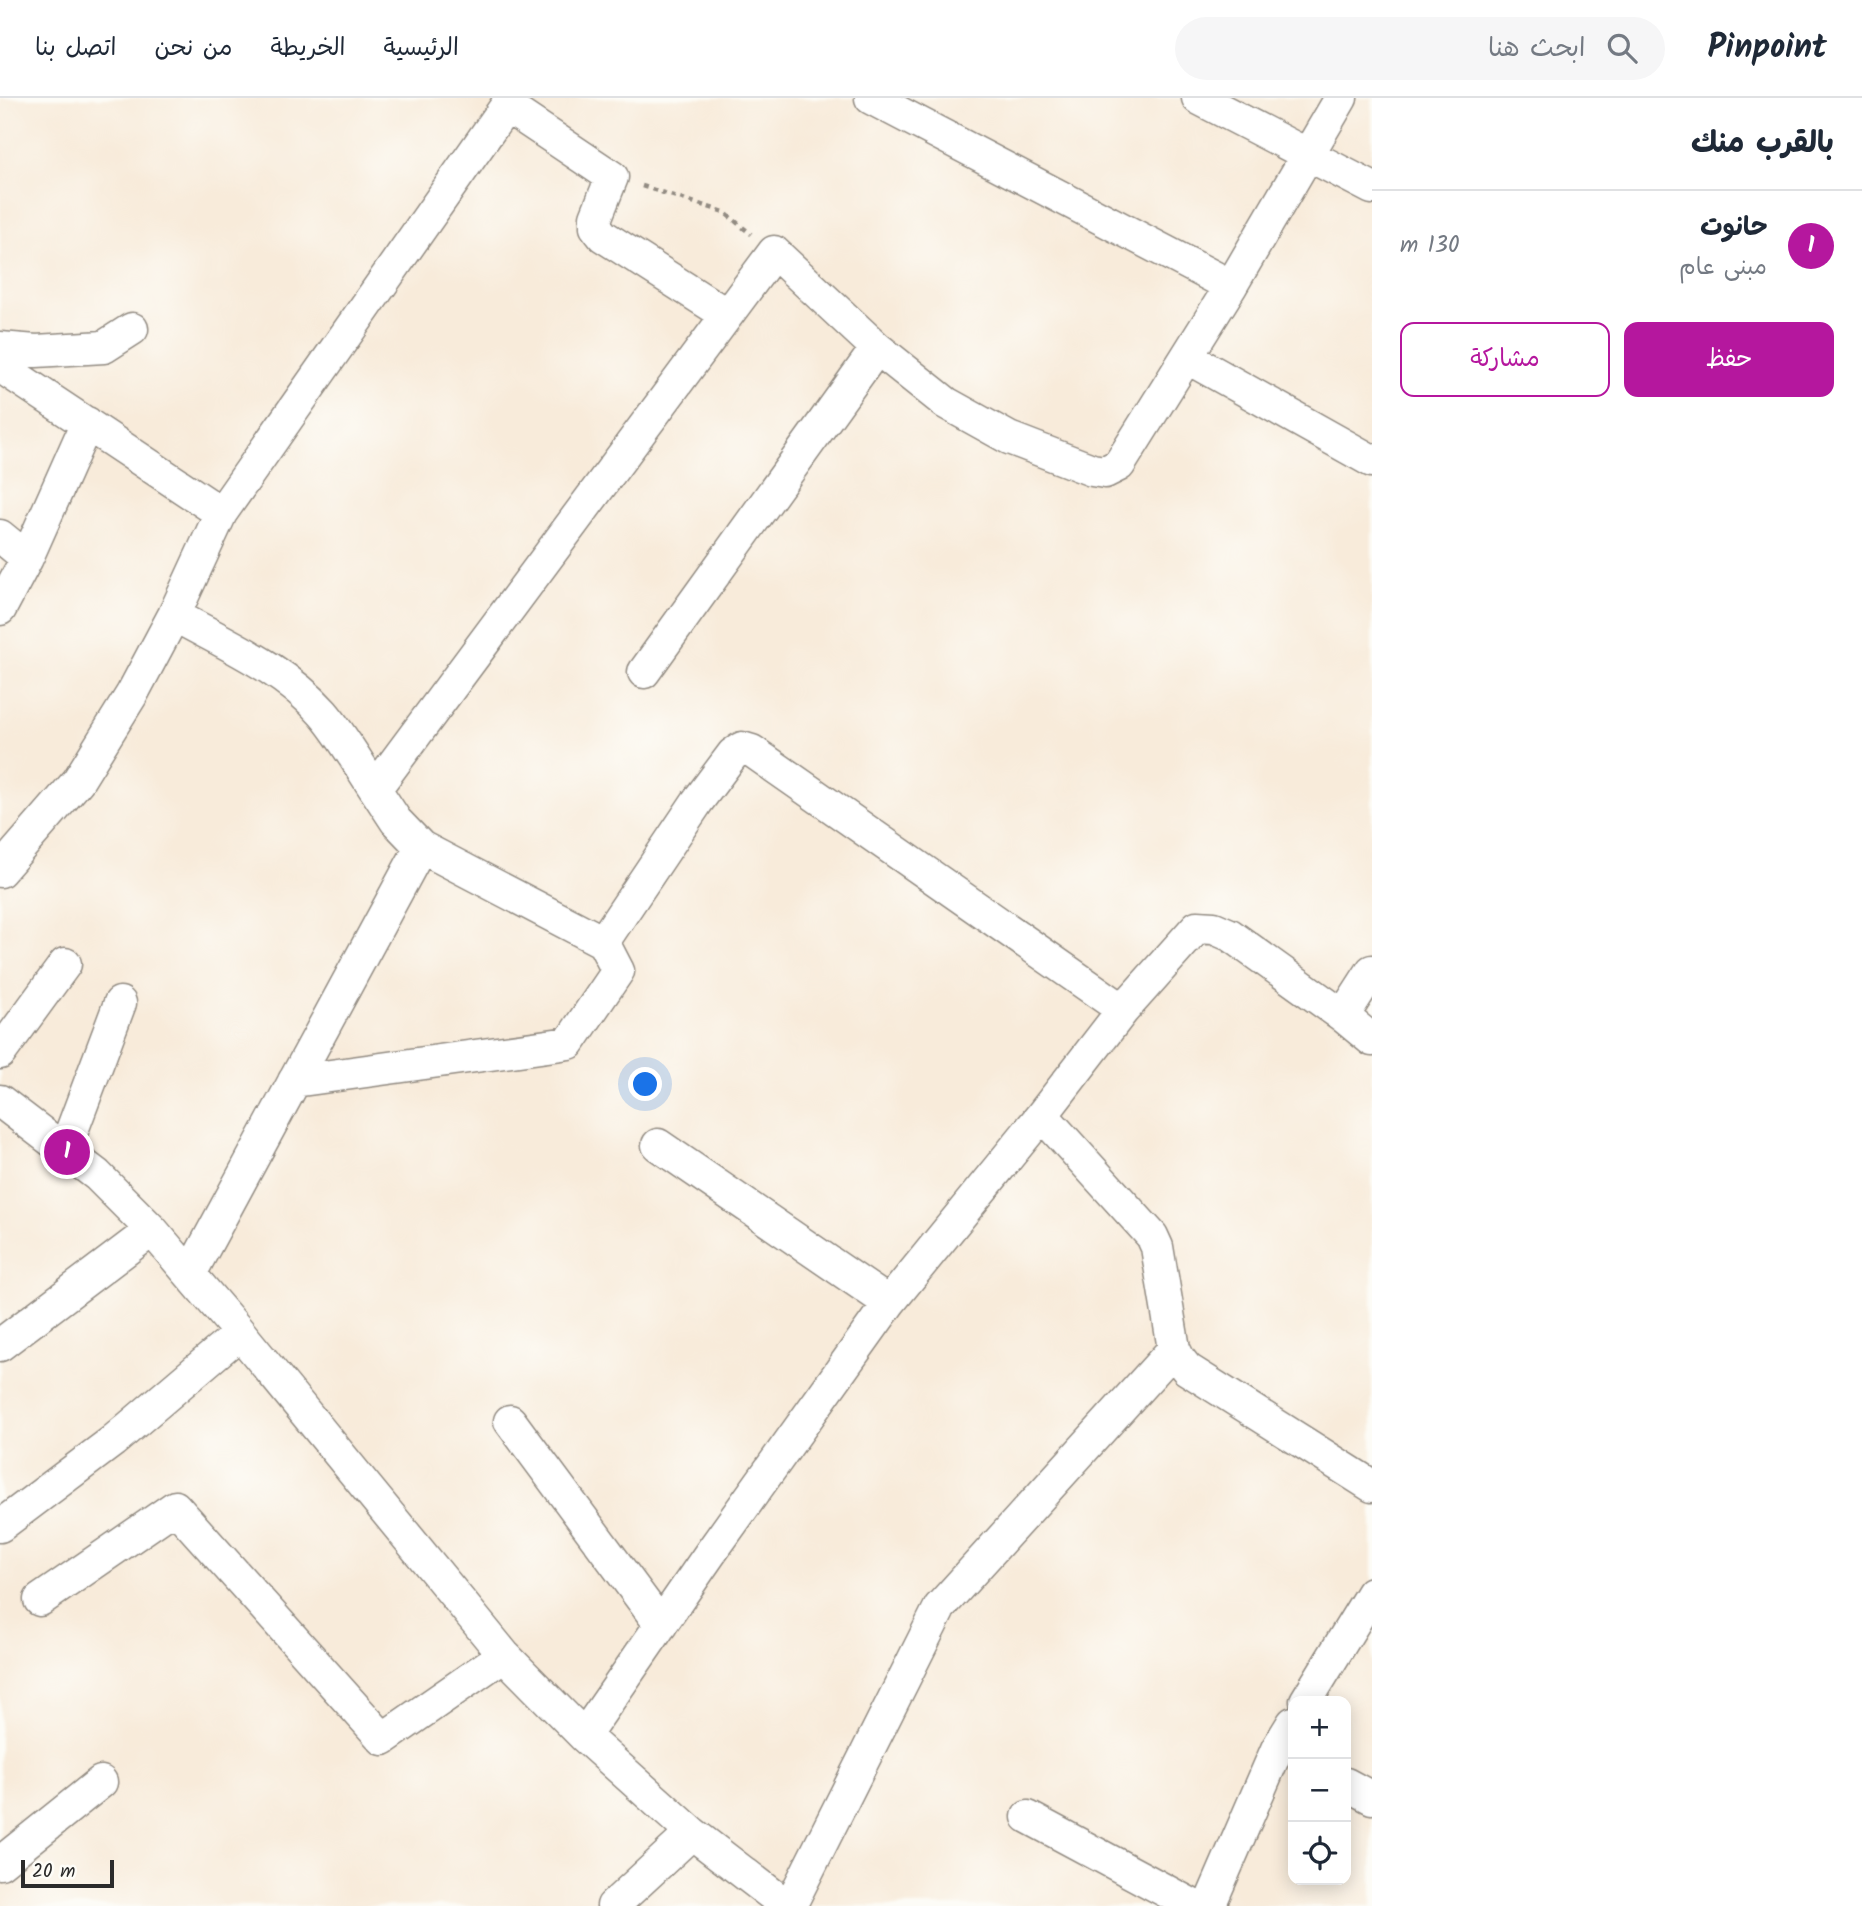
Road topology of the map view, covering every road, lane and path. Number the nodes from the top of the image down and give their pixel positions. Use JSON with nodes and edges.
{"nodes":[{"id":1,"x":871,"y":98,"type":"edge"},
{"id":2,"x":1198,"y":98,"type":"edge"},
{"id":3,"x":1340,"y":98,"type":"edge"},
{"id":4,"x":509,"y":102,"type":"edge"},
{"id":5,"x":1308,"y":156,"type":"junction"},
{"id":6,"x":612,"y":177,"type":"junction"},
{"id":7,"x":1372,"y":188,"type":"edge"},
{"id":8,"x":774,"y":252,"type":"junction"},
{"id":9,"x":1231,"y":286,"type":"junction"},
{"id":10,"x":726,"y":314,"type":"junction"},
{"id":11,"x":132,"y":329,"type":"dead end"},
{"id":12,"x":0,"y":348,"type":"edge"},
{"id":13,"x":877,"y":348,"type":"junction"},
{"id":14,"x":1188,"y":358,"type":"junction"},
{"id":15,"x":0,"y":366,"type":"edge"},
{"id":16,"x":87,"y":423,"type":"junction"},
{"id":17,"x":1372,"y":461,"type":"edge"},
{"id":18,"x":221,"y":513,"type":"junction"},
{"id":19,"x":0,"y":536,"type":"edge"},
{"id":20,"x":27,"y":558,"type":"junction"},
{"id":21,"x":0,"y":609,"type":"edge"},
{"id":22,"x":174,"y":615,"type":"junction"},
{"id":23,"x":644,"y":672,"type":"dead end"},
{"id":24,"x":376,"y":789,"type":"junction"},
{"id":25,"x":421,"y":847,"type":"junction"},
{"id":26,"x":0,"y":871,"type":"edge"},
{"id":27,"x":603,"y":942,"type":"junction"},
{"id":28,"x":65,"y":964,"type":"dead end"},
{"id":29,"x":1372,"y":971,"type":"edge"},
{"id":30,"x":120,"y":1003,"type":"dead end"},
{"id":31,"x":1123,"y":1010,"type":"junction"},
{"id":32,"x":1343,"y":1016,"type":"junction"},
{"id":33,"x":1372,"y":1040,"type":"edge"},
{"id":34,"x":0,"y":1053,"type":"edge"},
{"id":35,"x":294,"y":1081,"type":"junction"},
{"id":36,"x":0,"y":1101,"type":"edge"},
{"id":37,"x":1042,"y":1115,"type":"junction"},
{"id":38,"x":658,"y":1145,"type":"dead end"},
{"id":39,"x":65,"y":1149,"type":"junction"},
{"id":40,"x":152,"y":1230,"type":"junction"},
{"id":41,"x":190,"y":1274,"type":"junction"},
{"id":42,"x":889,"y":1303,"type":"junction"},
{"id":43,"x":240,"y":1333,"type":"junction"},
{"id":44,"x":0,"y":1345,"type":"edge"},
{"id":45,"x":1174,"y":1349,"type":"junction"},
{"id":46,"x":510,"y":1421,"type":"dead end"},
{"id":47,"x":1372,"y":1486,"type":"edge"},
{"id":48,"x":0,"y":1526,"type":"edge"},
{"id":49,"x":1372,"y":1592,"type":"edge"},
{"id":50,"x":40,"y":1600,"type":"dead end"},
{"id":51,"x":661,"y":1625,"type":"junction"},
{"id":52,"x":504,"y":1655,"type":"junction"},
{"id":53,"x":1309,"y":1696,"type":"edge"},
{"id":54,"x":584,"y":1736,"type":"junction"},
{"id":55,"x":1288,"y":1743,"type":"edge"},
{"id":56,"x":101,"y":1782,"type":"dead end"},
{"id":57,"x":1351,"y":1787,"type":"edge"},
{"id":58,"x":1372,"y":1798,"type":"edge"},
{"id":59,"x":1028,"y":1817,"type":"dead end"},
{"id":60,"x":692,"y":1833,"type":"junction"},
{"id":61,"x":0,"y":1863,"type":"edge"},
{"id":62,"x":613,"y":1906,"type":"edge"},
{"id":63,"x":788,"y":1906,"type":"edge"},
{"id":64,"x":1194,"y":1906,"type":"edge"},
{"id":65,"x":1209,"y":1906,"type":"edge"}],
"edges":[{"from":1,"to":9,"type":"street"},
{"from":2,"to":5,"type":"street"},
{"from":3,"to":5,"type":"street"},
{"from":4,"to":6,"type":"street"},
{"from":4,"to":18,"type":"street"},
{"from":5,"to":7,"type":"street"},
{"from":5,"to":9,"type":"street"},
{"from":6,"to":8,"type":"path"},
{"from":6,"to":10,"type":"street"},
{"from":8,"to":10,"type":"street"},
{"from":8,"to":13,"type":"street"},
{"from":9,"to":14,"type":"street"},
{"from":10,"to":24,"type":"street"},
{"from":11,"to":12,"type":"street"},
{"from":13,"to":14,"type":"street"},
{"from":13,"to":23,"type":"street"},
{"from":14,"to":17,"type":"street"},
{"from":15,"to":16,"type":"street"},
{"from":16,"to":18,"type":"street"},
{"from":16,"to":20,"type":"street"},
{"from":18,"to":22,"type":"street"},
{"from":19,"to":20,"type":"street"},
{"from":20,"to":21,"type":"street"},
{"from":22,"to":24,"type":"street"},
{"from":22,"to":26,"type":"street"},
{"from":24,"to":25,"type":"street"},
{"from":25,"to":27,"type":"street"},
{"from":25,"to":35,"type":"street"},
{"from":27,"to":31,"type":"street"},
{"from":27,"to":35,"type":"street"},
{"from":28,"to":34,"type":"street"},
{"from":29,"to":32,"type":"street"},
{"from":30,"to":39,"type":"street"},
{"from":31,"to":32,"type":"street"},
{"from":31,"to":37,"type":"street"},
{"from":32,"to":33,"type":"street"},
{"from":35,"to":41,"type":"street"},
{"from":36,"to":39,"type":"street"},
{"from":37,"to":42,"type":"street"},
{"from":37,"to":45,"type":"street"},
{"from":38,"to":42,"type":"street"},
{"from":39,"to":40,"type":"street"},
{"from":40,"to":41,"type":"street"},
{"from":40,"to":44,"type":"street"},
{"from":41,"to":43,"type":"street"},
{"from":42,"to":51,"type":"street"},
{"from":43,"to":48,"type":"street"},
{"from":43,"to":52,"type":"street"},
{"from":45,"to":47,"type":"street"},
{"from":45,"to":63,"type":"street"},
{"from":46,"to":51,"type":"street"},
{"from":49,"to":53,"type":"street"},
{"from":50,"to":52,"type":"street"},
{"from":51,"to":54,"type":"street"},
{"from":52,"to":54,"type":"street"},
{"from":54,"to":60,"type":"street"},
{"from":55,"to":65,"type":"street"},
{"from":56,"to":61,"type":"street"},
{"from":57,"to":58,"type":"street"},
{"from":59,"to":64,"type":"street"},
{"from":60,"to":62,"type":"street"},
{"from":60,"to":63,"type":"street"}]}
